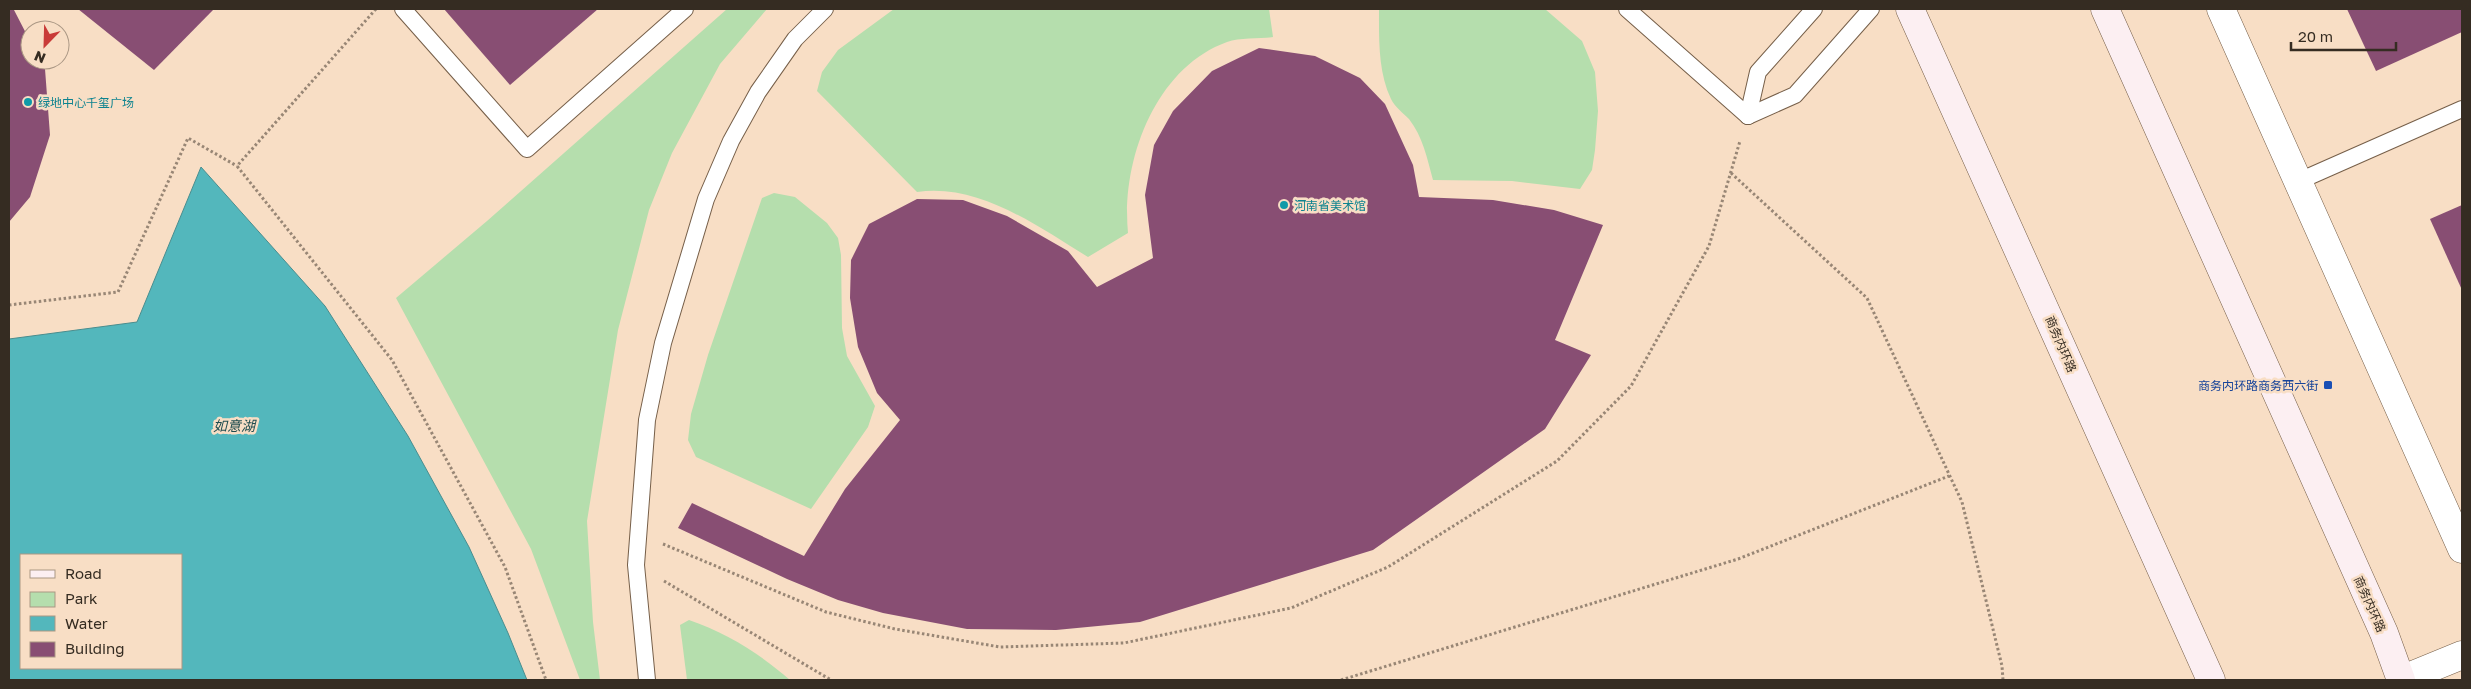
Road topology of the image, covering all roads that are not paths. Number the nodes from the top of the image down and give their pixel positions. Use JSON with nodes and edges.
{"nodes":[{"id":1,"x":404,"y":9,"type":"edge"},
{"id":2,"x":685,"y":9,"type":"edge"},
{"id":3,"x":825,"y":9,"type":"edge"},
{"id":4,"x":1627,"y":9,"type":"edge"},
{"id":5,"x":1814,"y":9,"type":"edge"},
{"id":6,"x":1871,"y":9,"type":"edge"},
{"id":7,"x":1910,"y":9,"type":"edge"},
{"id":8,"x":2105,"y":9,"type":"edge"},
{"id":9,"x":2221,"y":9,"type":"edge"},
{"id":10,"x":2462,"y":109,"type":"edge"},
{"id":11,"x":1748,"y":116,"type":"junction"},
{"id":12,"x":2299,"y":181,"type":"junction"},
{"id":13,"x":2462,"y":549,"type":"edge"},
{"id":14,"x":2462,"y":655,"type":"edge"},
{"id":15,"x":647,"y":680,"type":"edge"},
{"id":16,"x":2211,"y":680,"type":"edge"},
{"id":17,"x":2401,"y":680,"type":"edge"}],
"edges":[{"from":1,"to":2,"type":"lane"},
{"from":3,"to":15,"type":"lane"},
{"from":4,"to":11,"type":"lane"},
{"from":5,"to":11,"type":"lane"},
{"from":6,"to":11,"type":"lane"},
{"from":7,"to":16,"type":"street","name":"商务内环路"},
{"from":8,"to":17,"type":"street","name":"商务内环路"},
{"from":9,"to":12,"type":"street"},
{"from":10,"to":12,"type":"lane"},
{"from":12,"to":13,"type":"street"},
{"from":14,"to":17,"type":"street"}]}
